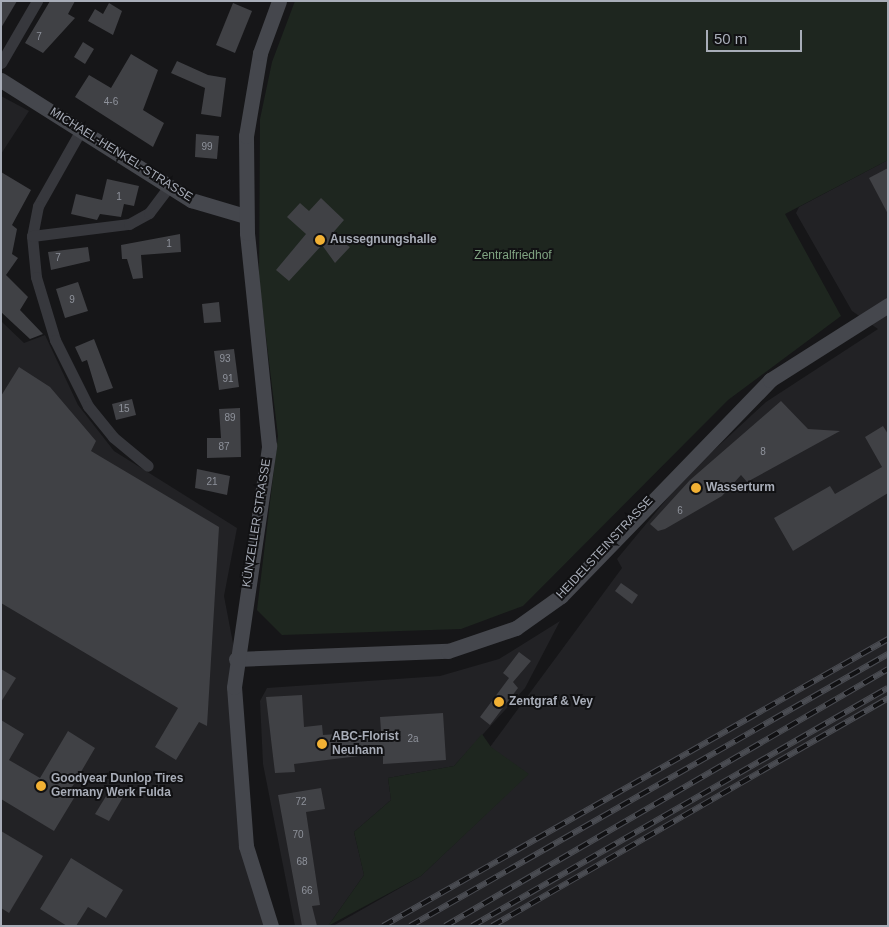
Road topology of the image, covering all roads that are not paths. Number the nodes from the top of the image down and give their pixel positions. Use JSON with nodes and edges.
{"nodes":[{"id":1,"x":37,"y":1,"type":"edge"},
{"id":2,"x":279,"y":1,"type":"edge"},
{"id":3,"x":1,"y":63,"type":"edge"},
{"id":4,"x":1,"y":80,"type":"edge"},
{"id":5,"x":81,"y":130,"type":"junction"},
{"id":6,"x":169,"y":186,"type":"junction"},
{"id":7,"x":246,"y":216,"type":"junction"},
{"id":8,"x":32,"y":236,"type":"junction"},
{"id":9,"x":888,"y":305,"type":"edge"},
{"id":10,"x":148,"y":466,"type":"dead end"},
{"id":11,"x":236,"y":659,"type":"junction"},
{"id":12,"x":272,"y":926,"type":"edge"}],
"edges":[{"from":1,"to":3,"type":"street"},
{"from":2,"to":7,"type":"main road","name":"KÜNZELLER STRASSE"},
{"from":4,"to":5,"type":"main road","name":"MICHAEL-HENKEL-STRASSE"},
{"from":5,"to":6,"type":"main road","name":"MICHAEL-HENKEL-STRASSE"},
{"from":5,"to":8,"type":"street"},
{"from":6,"to":7,"type":"main road","name":"MICHAEL-HENKEL-STRASSE"},
{"from":6,"to":8,"type":"street"},
{"from":7,"to":11,"type":"main road","name":"KÜNZELLER STRASSE"},
{"from":8,"to":10,"type":"street"},
{"from":9,"to":11,"type":"main road","name":"HEIDELSTEINSTRASSE"},
{"from":11,"to":12,"type":"main road","name":"KÜNZELLER STRASSE"}]}
